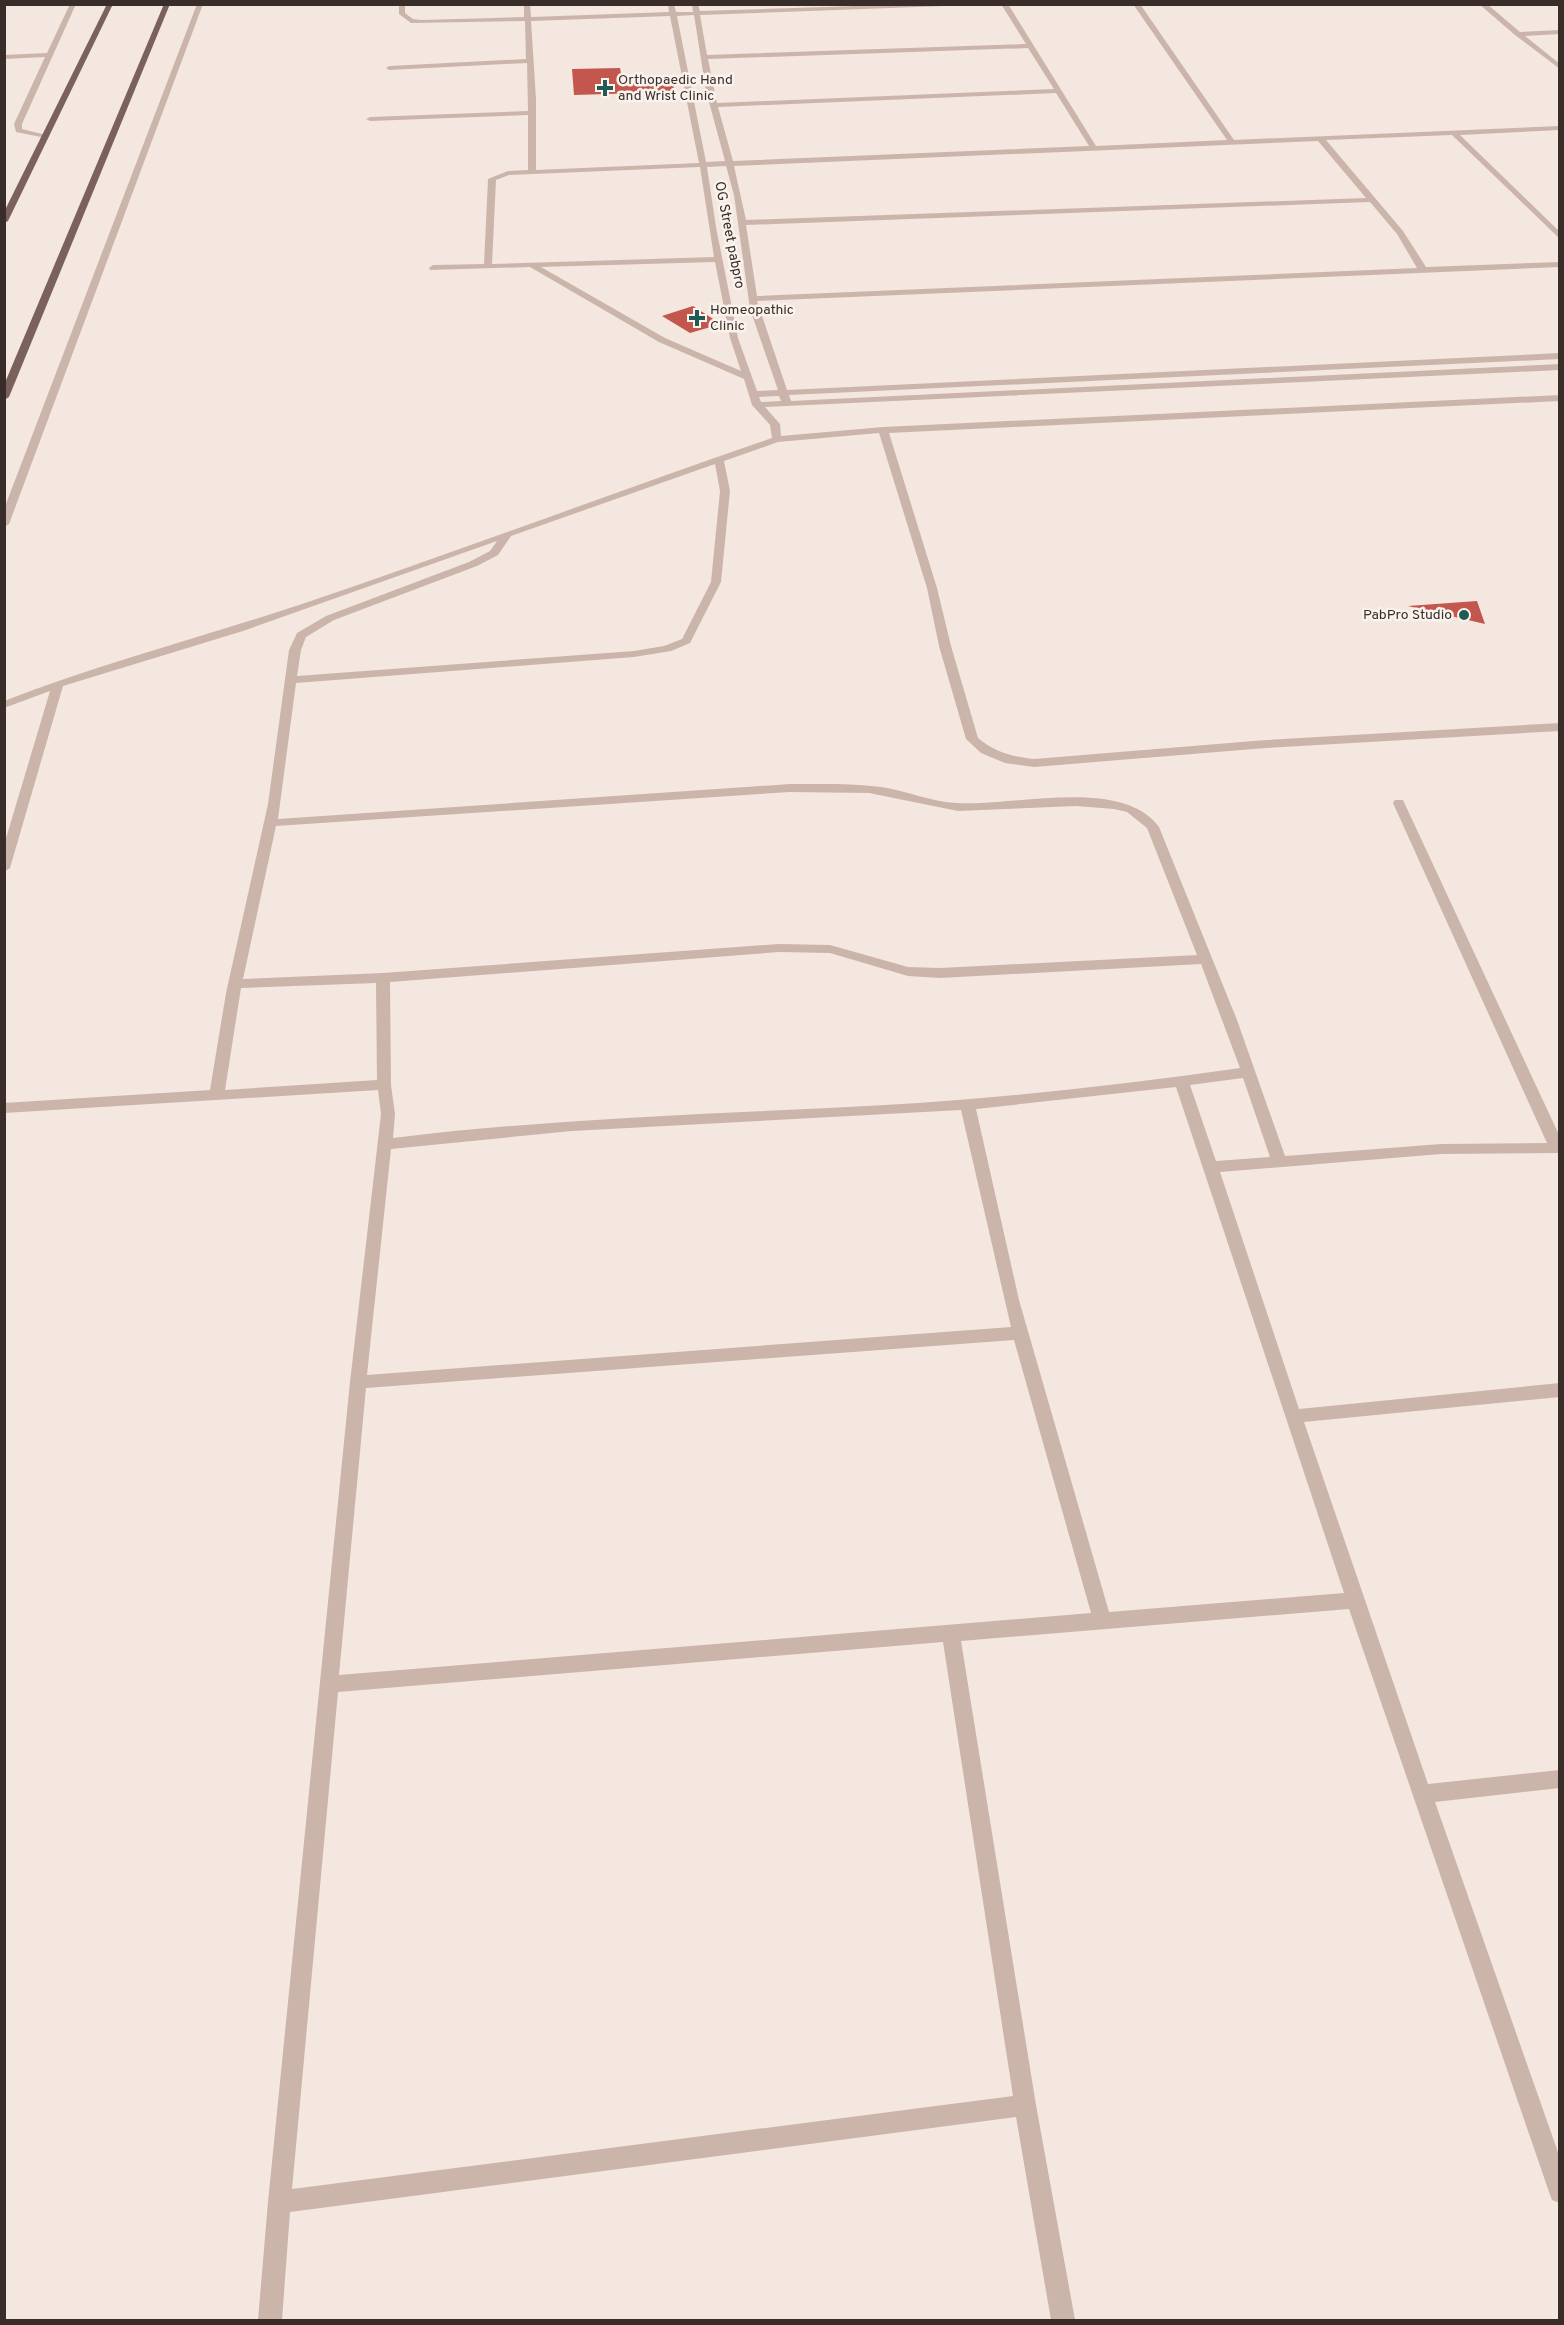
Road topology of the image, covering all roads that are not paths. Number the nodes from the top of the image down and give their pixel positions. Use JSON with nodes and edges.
{"nodes":[{"id":1,"x":73,"y":4,"type":"edge"},
{"id":2,"x":110,"y":4,"type":"edge"},
{"id":3,"x":167,"y":4,"type":"edge"},
{"id":4,"x":201,"y":4,"type":"edge"},
{"id":5,"x":402,"y":4,"type":"edge"},
{"id":6,"x":527,"y":4,"type":"edge"},
{"id":7,"x":671,"y":4,"type":"edge"},
{"id":8,"x":995,"y":4,"type":"edge"},
{"id":9,"x":1004,"y":4,"type":"edge"},
{"id":10,"x":1136,"y":4,"type":"edge"},
{"id":11,"x":1482,"y":4,"type":"edge"},
{"id":12,"x":964,"y":5,"type":"edge"},
{"id":13,"x":989,"y":5,"type":"edge"},
{"id":14,"x":696,"y":9,"type":"edge"},
{"id":15,"x":673,"y":14,"type":"junction"},
{"id":16,"x":527,"y":17,"type":"junction"},
{"id":17,"x":1560,"y":32,"type":"edge"},
{"id":18,"x":1517,"y":34,"type":"junction"},
{"id":19,"x":1030,"y":46,"type":"junction"},
{"id":20,"x":49,"y":55,"type":"junction"},
{"id":21,"x":4,"y":57,"type":"edge"},
{"id":22,"x":704,"y":57,"type":"junction"},
{"id":23,"x":529,"y":61,"type":"junction"},
{"id":24,"x":1559,"y":67,"type":"edge"},
{"id":25,"x":388,"y":68,"type":"dead end"},
{"id":26,"x":1059,"y":91,"type":"junction"},
{"id":27,"x":715,"y":105,"type":"junction"},
{"id":28,"x":532,"y":113,"type":"junction"},
{"id":29,"x":370,"y":119,"type":"dead end"},
{"id":30,"x":1560,"y":128,"type":"edge"},
{"id":31,"x":1453,"y":132,"type":"junction"},
{"id":32,"x":46,"y":136,"type":"junction"},
{"id":33,"x":1319,"y":137,"type":"junction"},
{"id":34,"x":1231,"y":141,"type":"junction"},
{"id":35,"x":1093,"y":146,"type":"junction"},
{"id":36,"x":730,"y":164,"type":"junction"},
{"id":37,"x":703,"y":165,"type":"junction"},
{"id":38,"x":532,"y":172,"type":"junction"},
{"id":39,"x":1372,"y":200,"type":"junction"},
{"id":40,"x":4,"y":220,"type":"edge"},
{"id":41,"x":743,"y":223,"type":"junction"},
{"id":42,"x":1560,"y":237,"type":"edge"},
{"id":43,"x":719,"y":259,"type":"junction"},
{"id":44,"x":1560,"y":264,"type":"edge"},
{"id":45,"x":532,"y":265,"type":"junction"},
{"id":46,"x":488,"y":267,"type":"junction"},
{"id":47,"x":433,"y":268,"type":"dead end"},
{"id":48,"x":1423,"y":270,"type":"junction"},
{"id":49,"x":752,"y":299,"type":"junction"},
{"id":50,"x":1560,"y":356,"type":"edge"},
{"id":51,"x":1560,"y":367,"type":"edge"},
{"id":52,"x":746,"y":377,"type":"junction"},
{"id":53,"x":783,"y":393,"type":"junction"},
{"id":54,"x":753,"y":394,"type":"junction"},
{"id":55,"x":4,"y":397,"type":"edge"},
{"id":56,"x":1560,"y":398,"type":"edge"},
{"id":57,"x":787,"y":403,"type":"junction"},
{"id":58,"x":757,"y":405,"type":"junction"},
{"id":59,"x":775,"y":424,"type":"junction"},
{"id":60,"x":883,"y":430,"type":"junction"},
{"id":61,"x":777,"y":439,"type":"junction"},
{"id":62,"x":719,"y":460,"type":"junction"},
{"id":63,"x":4,"y":524,"type":"edge"},
{"id":64,"x":506,"y":536,"type":"junction"},
{"id":65,"x":291,"y":680,"type":"junction"},
{"id":66,"x":58,"y":684,"type":"junction"},
{"id":67,"x":4,"y":705,"type":"edge"},
{"id":68,"x":1560,"y":727,"type":"edge"},
{"id":69,"x":1400,"y":803,"type":"dead end"},
{"id":70,"x":270,"y":824,"type":"junction"},
{"id":71,"x":4,"y":868,"type":"edge"},
{"id":72,"x":1206,"y":959,"type":"junction"},
{"id":73,"x":383,"y":978,"type":"junction"},
{"id":74,"x":236,"y":984,"type":"junction"},
{"id":75,"x":1248,"y":1072,"type":"junction"},
{"id":76,"x":1182,"y":1082,"type":"junction"},
{"id":77,"x":384,"y":1085,"type":"junction"},
{"id":78,"x":217,"y":1094,"type":"junction"},
{"id":79,"x":967,"y":1103,"type":"junction"},
{"id":80,"x":4,"y":1108,"type":"edge"},
{"id":81,"x":383,"y":1145,"type":"junction"},
{"id":82,"x":1558,"y":1148,"type":"edge"},
{"id":83,"x":1279,"y":1160,"type":"junction"},
{"id":84,"x":1210,"y":1167,"type":"junction"},
{"id":85,"x":1020,"y":1333,"type":"junction"},
{"id":86,"x":358,"y":1382,"type":"junction"},
{"id":87,"x":1560,"y":1390,"type":"edge"},
{"id":88,"x":1294,"y":1416,"type":"junction"},
{"id":89,"x":1355,"y":1600,"type":"junction"},
{"id":90,"x":1102,"y":1621,"type":"junction"},
{"id":91,"x":951,"y":1634,"type":"junction"},
{"id":92,"x":329,"y":1684,"type":"junction"},
{"id":93,"x":1560,"y":1779,"type":"edge"},
{"id":94,"x":1422,"y":1794,"type":"junction"},
{"id":95,"x":1024,"y":2105,"type":"junction"},
{"id":96,"x":1560,"y":2192,"type":"edge"},
{"id":97,"x":279,"y":2202,"type":"junction"},
{"id":98,"x":270,"y":2320,"type":"edge"},
{"id":99,"x":1063,"y":2320,"type":"edge"}],
"edges":[{"from":1,"to":20,"type":"street"},
{"from":2,"to":32,"type":"main road"},
{"from":3,"to":55,"type":"main road"},
{"from":4,"to":63,"type":"street"},
{"from":5,"to":16,"type":"street"},
{"from":6,"to":16,"type":"street"},
{"from":7,"to":15,"type":"street","name":"OG Street pabpro"},
{"from":8,"to":13,"type":"street"},
{"from":9,"to":19,"type":"street"},
{"from":10,"to":34,"type":"street"},
{"from":11,"to":18,"type":"street"},
{"from":12,"to":13,"type":"street"},
{"from":12,"to":14,"type":"street"},
{"from":14,"to":15,"type":"street"},
{"from":14,"to":22,"type":"street","name":"OG Street pabpro"},
{"from":15,"to":16,"type":"street"},
{"from":15,"to":37,"type":"street","name":"OG Street pabpro"},
{"from":16,"to":23,"type":"street"},
{"from":17,"to":18,"type":"street"},
{"from":18,"to":24,"type":"street"},
{"from":19,"to":22,"type":"street"},
{"from":19,"to":26,"type":"street"},
{"from":20,"to":21,"type":"street"},
{"from":20,"to":32,"type":"street"},
{"from":22,"to":27,"type":"street","name":"OG Street pabpro"},
{"from":23,"to":25,"type":"street"},
{"from":23,"to":28,"type":"street"},
{"from":26,"to":27,"type":"street"},
{"from":26,"to":35,"type":"street"},
{"from":27,"to":36,"type":"street","name":"OG Street pabpro"},
{"from":28,"to":29,"type":"street"},
{"from":28,"to":38,"type":"street"},
{"from":30,"to":31,"type":"street"},
{"from":31,"to":33,"type":"street"},
{"from":31,"to":42,"type":"street"},
{"from":32,"to":40,"type":"main road"},
{"from":33,"to":34,"type":"street"},
{"from":33,"to":39,"type":"street"},
{"from":34,"to":35,"type":"street"},
{"from":35,"to":36,"type":"street"},
{"from":36,"to":37,"type":"street"},
{"from":36,"to":41,"type":"street","name":"OG Street pabpro"},
{"from":37,"to":38,"type":"street"},
{"from":37,"to":43,"type":"street","name":"OG Street pabpro"},
{"from":38,"to":46,"type":"street"},
{"from":39,"to":41,"type":"street"},
{"from":39,"to":48,"type":"street"},
{"from":41,"to":49,"type":"street","name":"OG Street pabpro"},
{"from":43,"to":45,"type":"street"},
{"from":43,"to":52,"type":"street","name":"OG Street pabpro"},
{"from":44,"to":48,"type":"street"},
{"from":45,"to":46,"type":"street"},
{"from":45,"to":52,"type":"street"},
{"from":46,"to":47,"type":"street"},
{"from":48,"to":49,"type":"street"},
{"from":49,"to":53,"type":"street","name":"OG Street pabpro"},
{"from":50,"to":53,"type":"street"},
{"from":51,"to":57,"type":"street"},
{"from":52,"to":54,"type":"street","name":"OG Street pabpro"},
{"from":53,"to":54,"type":"street"},
{"from":53,"to":57,"type":"street","name":"OG Street pabpro"},
{"from":54,"to":58,"type":"street","name":"OG Street pabpro"},
{"from":56,"to":60,"type":"street"},
{"from":57,"to":58,"type":"street"},
{"from":57,"to":59,"type":"street"},
{"from":58,"to":59,"type":"street","name":"OG Street pabpro"},
{"from":59,"to":61,"type":"street"},
{"from":60,"to":61,"type":"street"},
{"from":60,"to":68,"type":"street"},
{"from":61,"to":62,"type":"street"},
{"from":62,"to":64,"type":"street"},
{"from":62,"to":65,"type":"street"},
{"from":64,"to":65,"type":"street"},
{"from":64,"to":66,"type":"street"},
{"from":65,"to":70,"type":"street"},
{"from":66,"to":67,"type":"street"},
{"from":66,"to":71,"type":"street"},
{"from":69,"to":82,"type":"street"},
{"from":70,"to":72,"type":"street"},
{"from":70,"to":74,"type":"street"},
{"from":72,"to":73,"type":"street"},
{"from":72,"to":75,"type":"street"},
{"from":73,"to":74,"type":"street"},
{"from":73,"to":77,"type":"street"},
{"from":74,"to":78,"type":"street"},
{"from":75,"to":76,"type":"street"},
{"from":75,"to":83,"type":"street"},
{"from":76,"to":79,"type":"street"},
{"from":76,"to":84,"type":"street"},
{"from":77,"to":78,"type":"street"},
{"from":77,"to":81,"type":"street"},
{"from":78,"to":80,"type":"street"},
{"from":79,"to":81,"type":"street"},
{"from":79,"to":85,"type":"street"},
{"from":81,"to":86,"type":"street"},
{"from":82,"to":83,"type":"street"},
{"from":83,"to":84,"type":"street"},
{"from":84,"to":88,"type":"street"},
{"from":85,"to":86,"type":"street"},
{"from":85,"to":90,"type":"street"},
{"from":86,"to":92,"type":"street"},
{"from":87,"to":88,"type":"street"},
{"from":88,"to":89,"type":"street"},
{"from":89,"to":90,"type":"street"},
{"from":89,"to":94,"type":"street"},
{"from":90,"to":91,"type":"street"},
{"from":91,"to":92,"type":"street"},
{"from":91,"to":95,"type":"street"},
{"from":92,"to":97,"type":"street"},
{"from":93,"to":94,"type":"street"},
{"from":94,"to":96,"type":"street"},
{"from":95,"to":97,"type":"street"},
{"from":95,"to":99,"type":"street"},
{"from":97,"to":98,"type":"street"}]}
